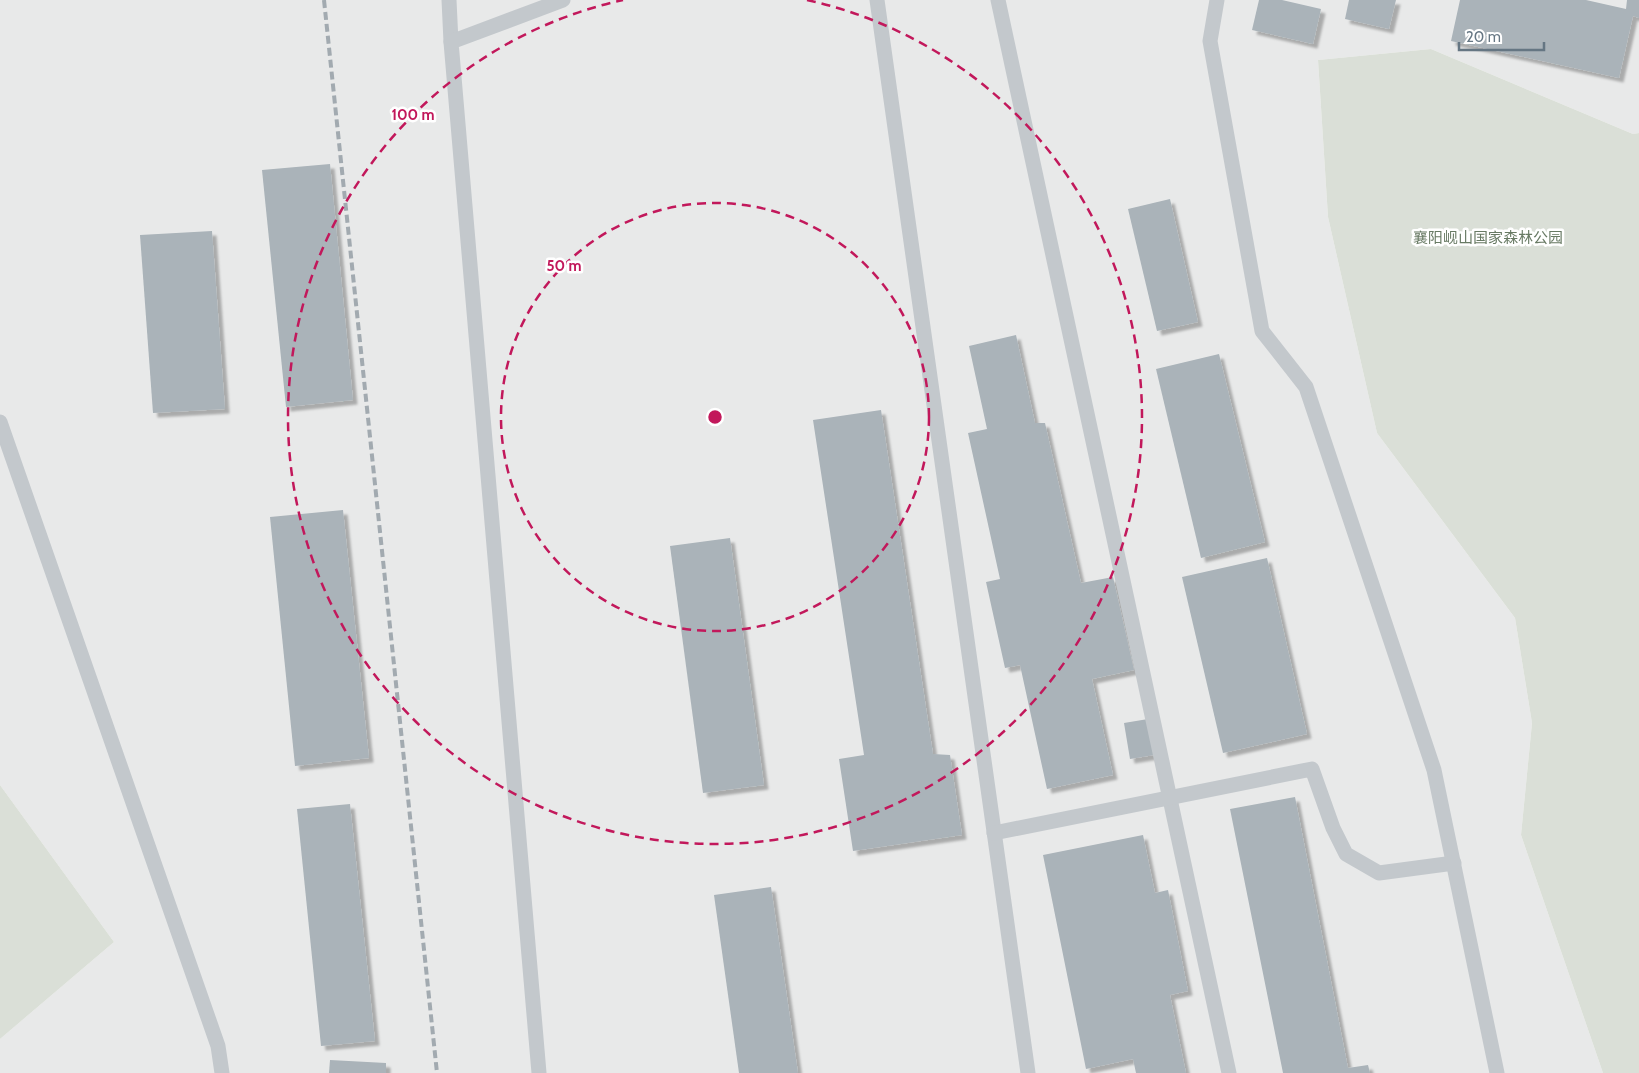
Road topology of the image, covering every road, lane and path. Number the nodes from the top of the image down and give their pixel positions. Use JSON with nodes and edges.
{"nodes":[{"id":1,"x":449,"y":0,"type":"edge"},
{"id":2,"x":563,"y":0,"type":"edge"},
{"id":3,"x":877,"y":0,"type":"edge"},
{"id":4,"x":998,"y":0,"type":"edge"},
{"id":5,"x":1217,"y":0,"type":"edge"},
{"id":6,"x":451,"y":42,"type":"junction"},
{"id":7,"x":0,"y":422,"type":"edge"},
{"id":8,"x":1169,"y":796,"type":"junction"},
{"id":9,"x":994,"y":833,"type":"junction"},
{"id":10,"x":1454,"y":863,"type":"junction"},
{"id":11,"x":222,"y":1073,"type":"edge"},
{"id":12,"x":539,"y":1073,"type":"edge"},
{"id":13,"x":1028,"y":1073,"type":"edge"},
{"id":14,"x":1229,"y":1073,"type":"edge"},
{"id":15,"x":1497,"y":1073,"type":"edge"}],
"edges":[{"from":1,"to":6,"type":"lane"},
{"from":2,"to":6,"type":"lane"},
{"from":3,"to":9,"type":"lane"},
{"from":4,"to":8,"type":"lane"},
{"from":5,"to":10,"type":"lane"},
{"from":6,"to":12,"type":"lane"},
{"from":7,"to":11,"type":"lane"},
{"from":8,"to":9,"type":"lane"},
{"from":8,"to":10,"type":"lane"},
{"from":8,"to":14,"type":"lane"},
{"from":9,"to":13,"type":"lane"},
{"from":10,"to":15,"type":"lane"}]}
